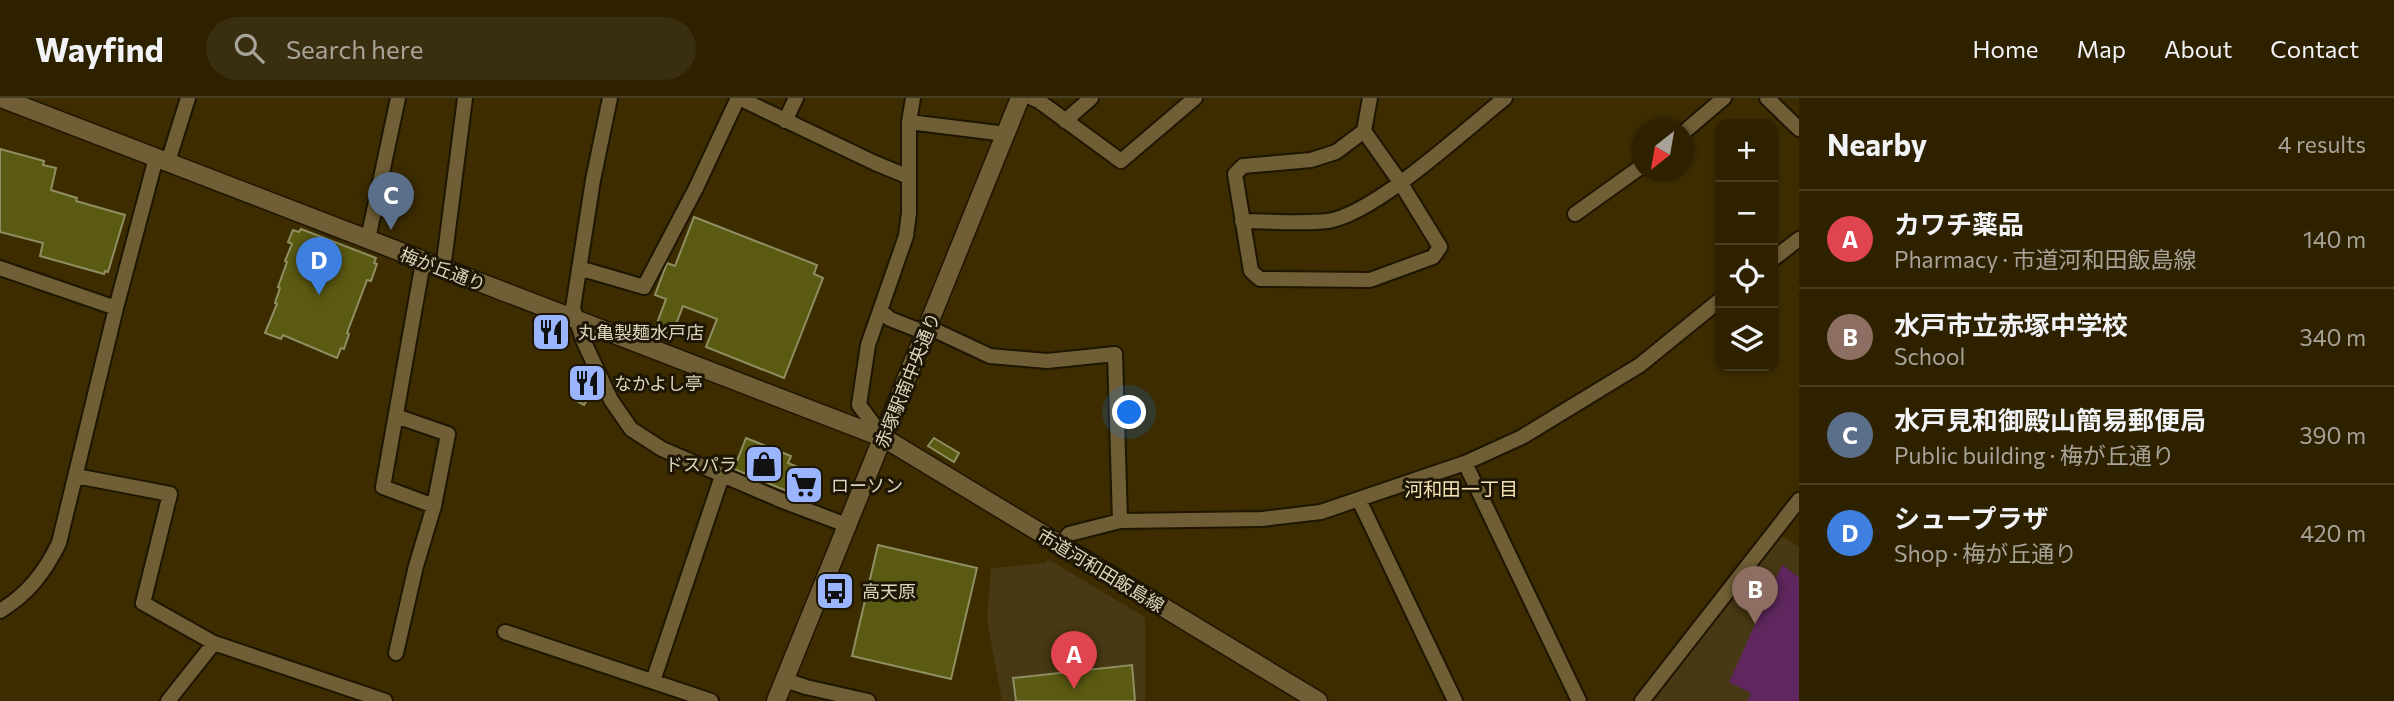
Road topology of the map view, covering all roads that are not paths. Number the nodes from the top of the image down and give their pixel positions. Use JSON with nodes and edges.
{"nodes":[{"id":1,"x":1,"y":98,"type":"edge"},
{"id":2,"x":188,"y":98,"type":"edge"},
{"id":3,"x":398,"y":98,"type":"edge"},
{"id":4,"x":465,"y":98,"type":"edge"},
{"id":5,"x":610,"y":98,"type":"edge"},
{"id":6,"x":738,"y":98,"type":"edge"},
{"id":7,"x":796,"y":98,"type":"edge"},
{"id":8,"x":913,"y":98,"type":"edge"},
{"id":9,"x":1020,"y":98,"type":"edge"},
{"id":10,"x":1032,"y":98,"type":"edge"},
{"id":11,"x":1091,"y":98,"type":"edge"},
{"id":12,"x":1195,"y":98,"type":"edge"},
{"id":13,"x":1370,"y":98,"type":"edge"},
{"id":14,"x":1505,"y":98,"type":"edge"},
{"id":15,"x":1724,"y":98,"type":"edge"},
{"id":16,"x":1768,"y":98,"type":"edge"},
{"id":17,"x":785,"y":121,"type":"junction"},
{"id":18,"x":1065,"y":121,"type":"junction"},
{"id":19,"x":909,"y":122,"type":"junction"},
{"id":20,"x":1694,"y":124,"type":"edge"},
{"id":21,"x":1799,"y":129,"type":"edge"},
{"id":22,"x":1364,"y":131,"type":"junction"},
{"id":23,"x":1006,"y":134,"type":"junction"},
{"id":24,"x":162,"y":160,"type":"junction"},
{"id":25,"x":1631,"y":174,"type":"edge"},
{"id":26,"x":909,"y":177,"type":"junction"},
{"id":27,"x":1400,"y":182,"type":"junction"},
{"id":28,"x":1575,"y":214,"type":"dead end"},
{"id":29,"x":1242,"y":221,"type":"junction"},
{"id":30,"x":368,"y":239,"type":"junction"},
{"id":31,"x":1799,"y":239,"type":"edge"},
{"id":32,"x":1778,"y":255,"type":"edge"},
{"id":33,"x":423,"y":261,"type":"junction"},
{"id":34,"x":0,"y":268,"type":"edge"},
{"id":35,"x":579,"y":268,"type":"junction"},
{"id":36,"x":443,"y":269,"type":"junction"},
{"id":37,"x":1715,"y":304,"type":"edge"},
{"id":38,"x":116,"y":308,"type":"junction"},
{"id":39,"x":880,"y":310,"type":"junction"},
{"id":40,"x":576,"y":320,"type":"junction"},
{"id":41,"x":927,"y":330,"type":"junction"},
{"id":42,"x":396,"y":416,"type":"junction"},
{"id":43,"x":884,"y":438,"type":"junction"},
{"id":44,"x":1465,"y":463,"type":"junction"},
{"id":45,"x":76,"y":476,"type":"junction"},
{"id":46,"x":723,"y":476,"type":"junction"},
{"id":47,"x":1359,"y":500,"type":"junction"},
{"id":48,"x":1799,"y":500,"type":"edge"},
{"id":49,"x":434,"y":506,"type":"junction"},
{"id":50,"x":1120,"y":521,"type":"junction"},
{"id":51,"x":849,"y":526,"type":"junction"},
{"id":52,"x":1059,"y":545,"type":"junction"},
{"id":53,"x":0,"y":611,"type":"edge"},
{"id":54,"x":505,"y":632,"type":"dead end"},
{"id":55,"x":214,"y":643,"type":"junction"},
{"id":56,"x":396,"y":653,"type":"dead end"},
{"id":57,"x":785,"y":680,"type":"junction"},
{"id":58,"x":653,"y":681,"type":"junction"},
{"id":59,"x":168,"y":701,"type":"edge"},
{"id":60,"x":385,"y":701,"type":"edge"},
{"id":61,"x":711,"y":701,"type":"edge"},
{"id":62,"x":776,"y":701,"type":"edge"},
{"id":63,"x":868,"y":701,"type":"edge"},
{"id":64,"x":1318,"y":701,"type":"edge"},
{"id":65,"x":1455,"y":701,"type":"edge"},
{"id":66,"x":1579,"y":701,"type":"edge"},
{"id":67,"x":1642,"y":701,"type":"edge"}],
"edges":[{"from":1,"to":24,"type":"street","name":"梅が丘通り"},
{"from":2,"to":24,"type":"street"},
{"from":3,"to":30,"type":"street"},
{"from":4,"to":36,"type":"street"},
{"from":5,"to":35,"type":"street"},
{"from":6,"to":17,"type":"street"},
{"from":6,"to":35,"type":"street"},
{"from":7,"to":17,"type":"street"},
{"from":8,"to":19,"type":"street"},
{"from":9,"to":23,"type":"street","name":"赤塚駅南中央通り"},
{"from":10,"to":18,"type":"street"},
{"from":11,"to":18,"type":"street"},
{"from":12,"to":18,"type":"street"},
{"from":13,"to":22,"type":"street"},
{"from":14,"to":27,"type":"street"},
{"from":15,"to":20,"type":"street"},
{"from":16,"to":21,"type":"street"},
{"from":17,"to":26,"type":"street"},
{"from":19,"to":23,"type":"street"},
{"from":19,"to":26,"type":"street"},
{"from":22,"to":27,"type":"street"},
{"from":22,"to":29,"type":"street"},
{"from":23,"to":41,"type":"street","name":"赤塚駅南中央通り"},
{"from":24,"to":30,"type":"street","name":"梅が丘通り"},
{"from":24,"to":38,"type":"street"},
{"from":25,"to":28,"type":"street"},
{"from":26,"to":39,"type":"street"},
{"from":27,"to":29,"type":"street"},
{"from":27,"to":29,"type":"street"},
{"from":30,"to":33,"type":"street","name":"梅が丘通り"},
{"from":31,"to":32,"type":"street"},
{"from":33,"to":36,"type":"street","name":"梅が丘通り"},
{"from":33,"to":42,"type":"street"},
{"from":34,"to":38,"type":"street"},
{"from":35,"to":40,"type":"street"},
{"from":36,"to":40,"type":"street","name":"梅が丘通り"},
{"from":37,"to":44,"type":"street"},
{"from":38,"to":45,"type":"street"},
{"from":39,"to":41,"type":"street"},
{"from":39,"to":43,"type":"street"},
{"from":40,"to":43,"type":"street","name":"梅が丘通り"},
{"from":40,"to":46,"type":"street"},
{"from":41,"to":43,"type":"street","name":"赤塚駅南中央通り"},
{"from":41,"to":50,"type":"street"},
{"from":42,"to":49,"type":"street"},
{"from":42,"to":49,"type":"street"},
{"from":43,"to":51,"type":"street","name":"赤塚駅南中央通り"},
{"from":43,"to":52,"type":"street","name":"市道河和田飯島線"},
{"from":44,"to":47,"type":"street"},
{"from":44,"to":66,"type":"street"},
{"from":45,"to":53,"type":"street"},
{"from":45,"to":55,"type":"street"},
{"from":46,"to":51,"type":"street"},
{"from":46,"to":58,"type":"street"},
{"from":47,"to":50,"type":"street"},
{"from":47,"to":65,"type":"street"},
{"from":48,"to":67,"type":"street"},
{"from":49,"to":56,"type":"street"},
{"from":50,"to":52,"type":"street"},
{"from":51,"to":57,"type":"street","name":"赤塚駅南中央通り"},
{"from":52,"to":64,"type":"street","name":"市道河和田飯島線"},
{"from":54,"to":58,"type":"street"},
{"from":55,"to":59,"type":"street"},
{"from":55,"to":60,"type":"street"},
{"from":57,"to":62,"type":"street","name":"赤塚駅南中央通り"},
{"from":57,"to":63,"type":"street"},
{"from":58,"to":61,"type":"street"}]}
